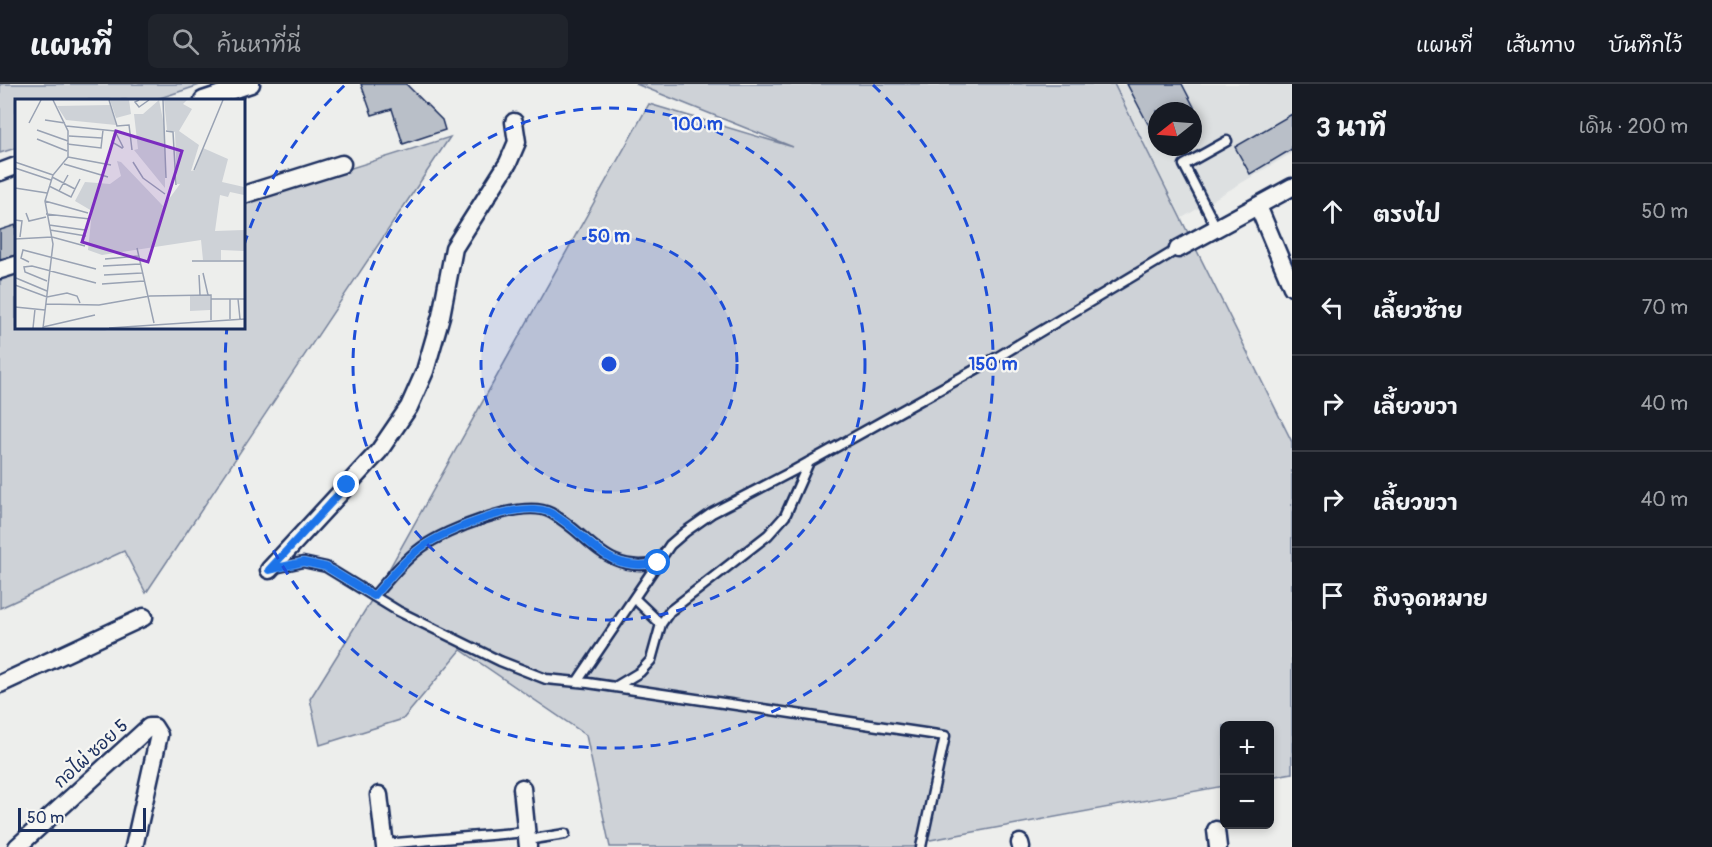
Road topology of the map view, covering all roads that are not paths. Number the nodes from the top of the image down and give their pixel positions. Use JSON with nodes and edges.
{"nodes":[{"id":1,"x":250,"y":84,"type":"edge"},
{"id":2,"x":206,"y":99,"type":"edge"},
{"id":3,"x":514,"y":122,"type":"dead end"},
{"id":4,"x":1227,"y":141,"type":"dead end"},
{"id":5,"x":342,"y":164,"type":"dead end"},
{"id":6,"x":15,"y":166,"type":"edge"},
{"id":7,"x":0,"y":172,"type":"edge"},
{"id":8,"x":1292,"y":187,"type":"edge"},
{"id":9,"x":244,"y":195,"type":"edge"},
{"id":10,"x":1258,"y":206,"type":"junction"},
{"id":11,"x":1216,"y":227,"type":"junction"},
{"id":12,"x":1178,"y":249,"type":"joint"},
{"id":13,"x":15,"y":265,"type":"edge"},
{"id":14,"x":0,"y":270,"type":"edge"},
{"id":15,"x":1292,"y":287,"type":"edge"},
{"id":16,"x":809,"y":462,"type":"junction"},
{"id":17,"x":658,"y":563,"type":"junction"},
{"id":18,"x":269,"y":570,"type":"joint"},
{"id":19,"x":374,"y":596,"type":"junction"},
{"id":20,"x":635,"y":599,"type":"junction"},
{"id":21,"x":144,"y":617,"type":"dead end"},
{"id":22,"x":661,"y":624,"type":"junction"},
{"id":23,"x":577,"y":682,"type":"junction"},
{"id":24,"x":0,"y":684,"type":"edge"},
{"id":25,"x":615,"y":687,"type":"junction"},
{"id":26,"x":522,"y":788,"type":"dead end"},
{"id":27,"x":379,"y":795,"type":"dead end"},
{"id":28,"x":1216,"y":830,"type":"dead end"},
{"id":29,"x":565,"y":834,"type":"dead end"},
{"id":30,"x":527,"y":840,"type":"edge"},
{"id":31,"x":384,"y":846,"type":"edge"},
{"id":32,"x":17,"y":847,"type":"edge"},
{"id":33,"x":134,"y":847,"type":"edge"},
{"id":34,"x":921,"y":847,"type":"edge"},
{"id":35,"x":1218,"y":847,"type":"edge"}],
"edges":[{"from":1,"to":2,"type":"street"},
{"from":3,"to":18,"type":"street"},
{"from":4,"to":11,"type":"lane"},
{"from":5,"to":9,"type":"street"},
{"from":6,"to":7,"type":"street"},
{"from":8,"to":10,"type":"street"},
{"from":10,"to":11,"type":"street"},
{"from":10,"to":15,"type":"street"},
{"from":11,"to":12,"type":"street"},
{"from":12,"to":16,"type":"lane"},
{"from":13,"to":14,"type":"street"},
{"from":16,"to":17,"type":"lane"},
{"from":16,"to":22,"type":"lane"},
{"from":17,"to":19,"type":"lane"},
{"from":17,"to":20,"type":"lane"},
{"from":18,"to":19,"type":"lane"},
{"from":19,"to":23,"type":"lane"},
{"from":20,"to":22,"type":"lane"},
{"from":20,"to":23,"type":"lane"},
{"from":21,"to":24,"type":"street"},
{"from":22,"to":25,"type":"lane"},
{"from":23,"to":25,"type":"lane"},
{"from":25,"to":34,"type":"lane"},
{"from":26,"to":30,"type":"street"},
{"from":27,"to":31,"type":"street"},
{"from":28,"to":35,"type":"street"},
{"from":29,"to":30,"type":"lane"},
{"from":30,"to":31,"type":"lane"},
{"from":32,"to":33,"type":"street","name":"กอไผ่ ซอย 5"}]}
